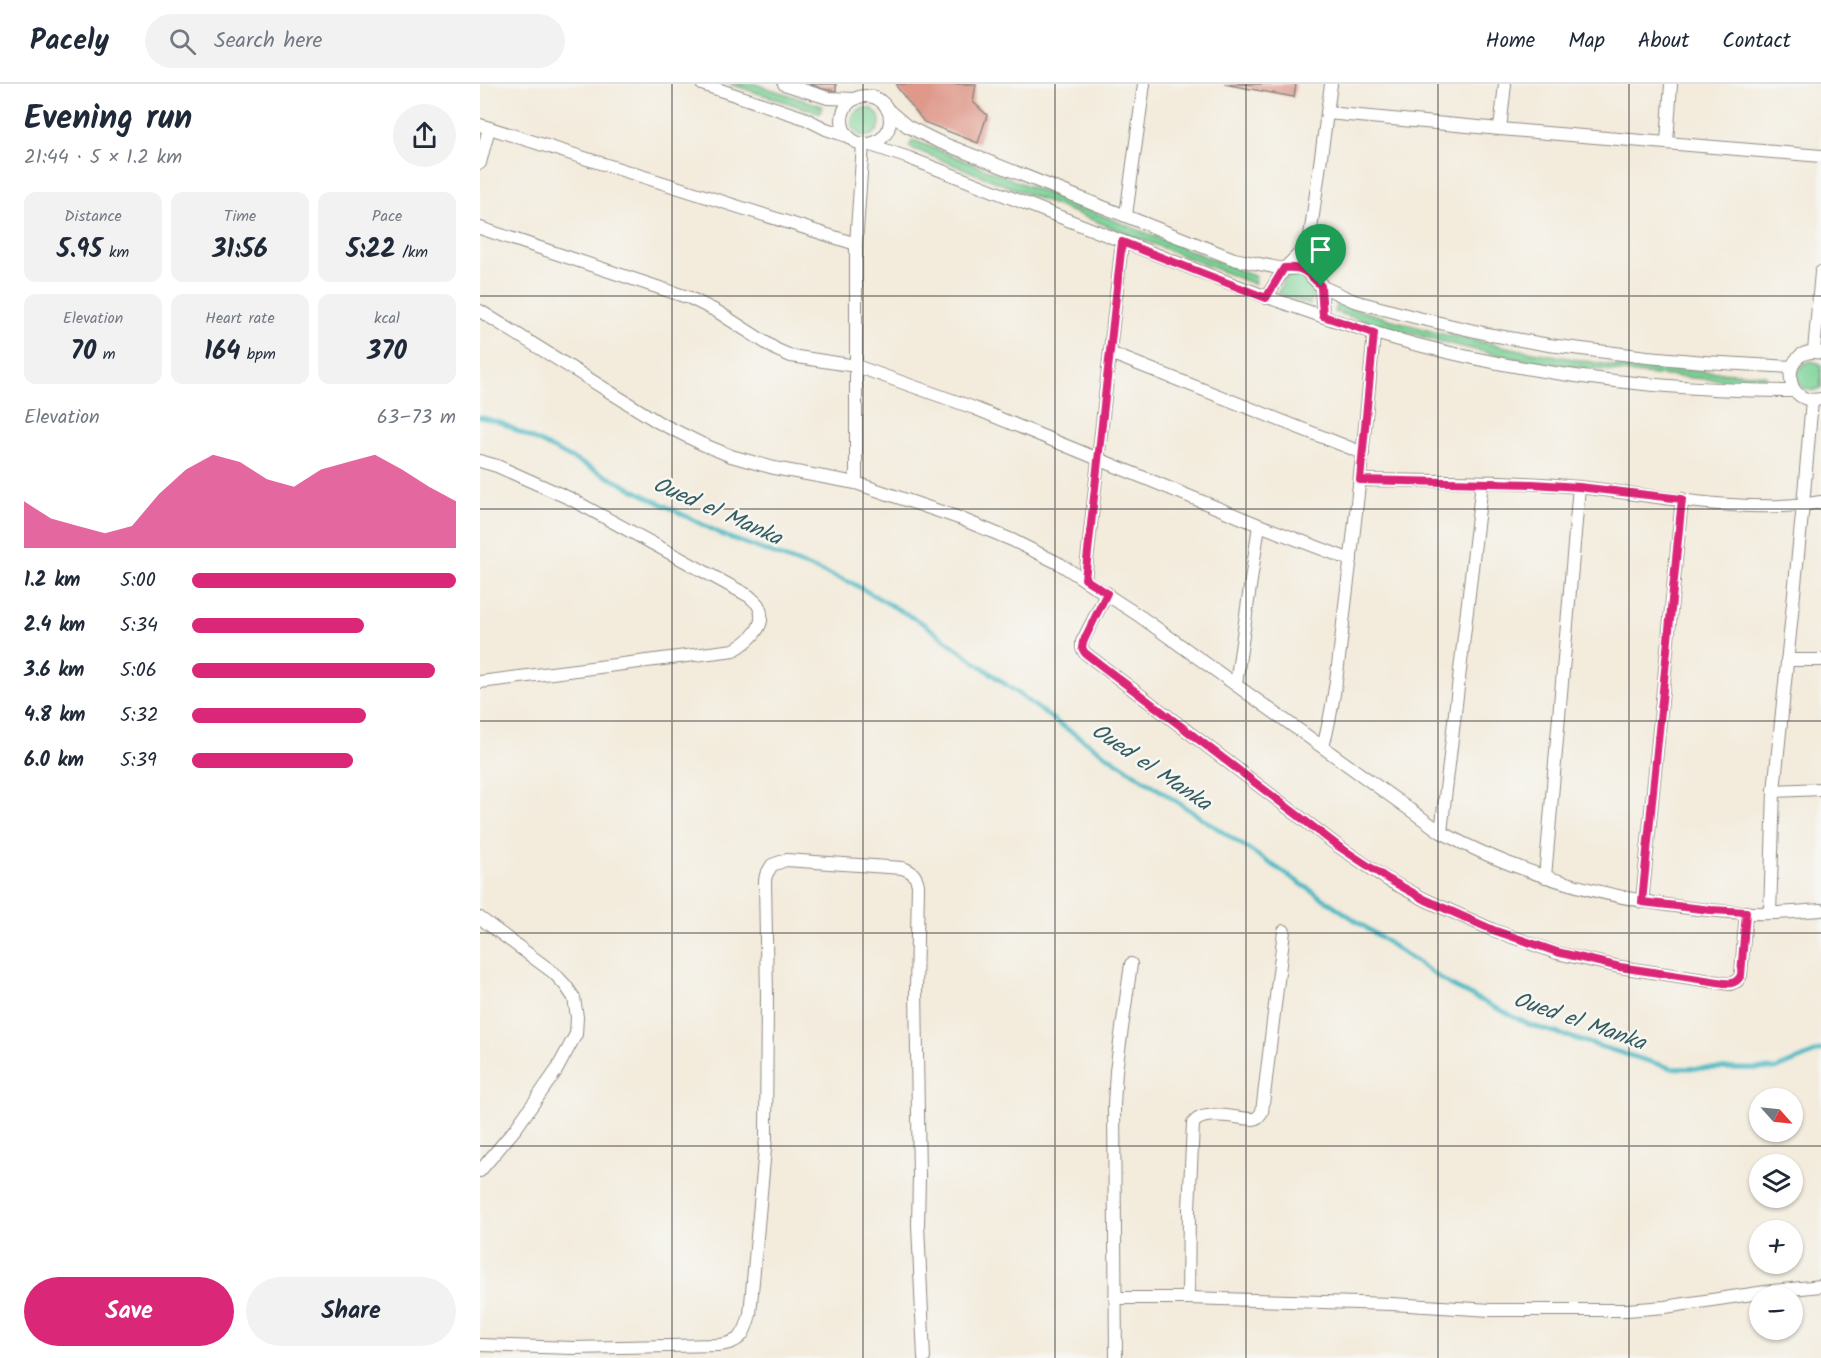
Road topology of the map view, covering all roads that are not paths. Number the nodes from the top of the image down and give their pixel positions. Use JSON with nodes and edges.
{"nodes":[{"id":1,"x":702,"y":84,"type":"edge"},
{"id":2,"x":784,"y":84,"type":"edge"},
{"id":3,"x":1144,"y":84,"type":"edge"},
{"id":4,"x":1331,"y":84,"type":"edge"},
{"id":5,"x":1505,"y":84,"type":"edge"},
{"id":6,"x":1671,"y":84,"type":"edge"},
{"id":7,"x":870,"y":90,"type":"edge"},
{"id":8,"x":855,"y":99,"type":"junction"},
{"id":9,"x":887,"y":109,"type":"junction"},
{"id":10,"x":1327,"y":113,"type":"junction"},
{"id":11,"x":484,"y":126,"type":"edge"},
{"id":12,"x":1500,"y":129,"type":"junction"},
{"id":13,"x":847,"y":136,"type":"junction"},
{"id":14,"x":1667,"y":142,"type":"junction"},
{"id":15,"x":865,"y":144,"type":"junction"},
{"id":16,"x":1821,"y":156,"type":"edge"},
{"id":17,"x":480,"y":163,"type":"edge"},
{"id":18,"x":1125,"y":215,"type":"junction"},
{"id":19,"x":480,"y":228,"type":"edge"},
{"id":20,"x":1122,"y":242,"type":"junction"},
{"id":21,"x":856,"y":244,"type":"junction"},
{"id":22,"x":1309,"y":244,"type":"junction"},
{"id":23,"x":1284,"y":268,"type":"junction"},
{"id":24,"x":1821,"y":272,"type":"edge"},
{"id":25,"x":1321,"y":286,"type":"junction"},
{"id":26,"x":1266,"y":298,"type":"junction"},
{"id":27,"x":480,"y":311,"type":"edge"},
{"id":28,"x":1323,"y":316,"type":"junction"},
{"id":29,"x":1374,"y":333,"type":"junction"},
{"id":30,"x":1817,"y":352,"type":"edge"},
{"id":31,"x":1110,"y":354,"type":"junction"},
{"id":32,"x":856,"y":366,"type":"junction"},
{"id":33,"x":1791,"y":367,"type":"junction"},
{"id":34,"x":1795,"y":391,"type":"junction"},
{"id":35,"x":1817,"y":399,"type":"edge"},
{"id":36,"x":1363,"y":453,"type":"junction"},
{"id":37,"x":1098,"y":459,"type":"junction"},
{"id":38,"x":480,"y":461,"type":"edge"},
{"id":39,"x":1360,"y":480,"type":"junction"},
{"id":40,"x":856,"y":483,"type":"junction"},
{"id":41,"x":1482,"y":483,"type":"junction"},
{"id":42,"x":1579,"y":487,"type":"junction"},
{"id":43,"x":1682,"y":499,"type":"junction"},
{"id":44,"x":1821,"y":501,"type":"edge"},
{"id":45,"x":1803,"y":505,"type":"junction"},
{"id":46,"x":1259,"y":525,"type":"junction"},
{"id":47,"x":1351,"y":560,"type":"junction"},
{"id":48,"x":1085,"y":579,"type":"junction"},
{"id":49,"x":1107,"y":593,"type":"junction"},
{"id":50,"x":1787,"y":660,"type":"junction"},
{"id":51,"x":1821,"y":660,"type":"edge"},
{"id":52,"x":480,"y":682,"type":"edge"},
{"id":53,"x":1236,"y":684,"type":"junction"},
{"id":54,"x":1323,"y":747,"type":"junction"},
{"id":55,"x":1821,"y":789,"type":"edge"},
{"id":56,"x":1774,"y":791,"type":"junction"},
{"id":57,"x":1441,"y":832,"type":"junction"},
{"id":58,"x":1545,"y":877,"type":"junction"},
{"id":59,"x":1642,"y":902,"type":"junction"},
{"id":60,"x":1821,"y":910,"type":"edge"},
{"id":61,"x":1746,"y":912,"type":"junction"},
{"id":62,"x":1770,"y":914,"type":"junction"},
{"id":63,"x":480,"y":918,"type":"edge"},
{"id":64,"x":1284,"y":931,"type":"dead end"},
{"id":65,"x":1131,"y":964,"type":"dead end"},
{"id":66,"x":480,"y":1171,"type":"edge"},
{"id":67,"x":1821,"y":1286,"type":"edge"},
{"id":68,"x":1115,"y":1298,"type":"junction"},
{"id":69,"x":1188,"y":1298,"type":"junction"},
{"id":70,"x":480,"y":1345,"type":"edge"},
{"id":71,"x":924,"y":1358,"type":"edge"},
{"id":72,"x":1116,"y":1358,"type":"edge"}],
"edges":[{"from":1,"to":13,"type":"street"},
{"from":2,"to":8,"type":"street"},
{"from":3,"to":18,"type":"street"},
{"from":4,"to":10,"type":"street"},
{"from":5,"to":12,"type":"street"},
{"from":6,"to":14,"type":"street"},
{"from":7,"to":8,"type":"street"},
{"from":7,"to":9,"type":"street"},
{"from":8,"to":13,"type":"street"},
{"from":9,"to":15,"type":"street"},
{"from":9,"to":18,"type":"street"},
{"from":10,"to":12,"type":"street"},
{"from":10,"to":22,"type":"street"},
{"from":11,"to":17,"type":"street"},
{"from":11,"to":21,"type":"street"},
{"from":12,"to":14,"type":"street"},
{"from":13,"to":15,"type":"street"},
{"from":14,"to":16,"type":"street"},
{"from":15,"to":20,"type":"street"},
{"from":15,"to":21,"type":"street"},
{"from":18,"to":23,"type":"street"},
{"from":19,"to":32,"type":"street"},
{"from":20,"to":26,"type":"street"},
{"from":20,"to":31,"type":"street"},
{"from":21,"to":32,"type":"street"},
{"from":22,"to":23,"type":"street"},
{"from":22,"to":25,"type":"street"},
{"from":23,"to":25,"type":"street"},
{"from":23,"to":26,"type":"street"},
{"from":24,"to":30,"type":"street"},
{"from":25,"to":28,"type":"street"},
{"from":25,"to":33,"type":"street"},
{"from":26,"to":28,"type":"street"},
{"from":27,"to":40,"type":"street"},
{"from":28,"to":29,"type":"street"},
{"from":29,"to":34,"type":"street"},
{"from":29,"to":36,"type":"street"},
{"from":30,"to":33,"type":"street"},
{"from":31,"to":36,"type":"street"},
{"from":31,"to":37,"type":"street"},
{"from":32,"to":37,"type":"street"},
{"from":32,"to":40,"type":"street"},
{"from":33,"to":34,"type":"street"},
{"from":34,"to":35,"type":"street"},
{"from":35,"to":45,"type":"street"},
{"from":36,"to":39,"type":"street"},
{"from":37,"to":46,"type":"street"},
{"from":37,"to":48,"type":"street"},
{"from":38,"to":52,"type":"street"},
{"from":39,"to":41,"type":"street"},
{"from":39,"to":47,"type":"street"},
{"from":40,"to":48,"type":"street"},
{"from":41,"to":42,"type":"street"},
{"from":41,"to":57,"type":"street"},
{"from":42,"to":43,"type":"street"},
{"from":42,"to":58,"type":"street"},
{"from":43,"to":45,"type":"street"},
{"from":43,"to":59,"type":"street"},
{"from":44,"to":45,"type":"street"},
{"from":45,"to":50,"type":"street"},
{"from":46,"to":47,"type":"street"},
{"from":46,"to":53,"type":"street"},
{"from":47,"to":54,"type":"street"},
{"from":48,"to":49,"type":"street"},
{"from":49,"to":53,"type":"street"},
{"from":49,"to":61,"type":"street"},
{"from":50,"to":51,"type":"street"},
{"from":50,"to":56,"type":"street"},
{"from":53,"to":54,"type":"street"},
{"from":54,"to":57,"type":"street"},
{"from":55,"to":56,"type":"street"},
{"from":56,"to":62,"type":"street"},
{"from":57,"to":58,"type":"street"},
{"from":58,"to":59,"type":"street"},
{"from":59,"to":61,"type":"street"},
{"from":60,"to":62,"type":"street"},
{"from":61,"to":62,"type":"street"},
{"from":63,"to":66,"type":"street"},
{"from":64,"to":69,"type":"street"},
{"from":65,"to":68,"type":"street"},
{"from":67,"to":69,"type":"street"},
{"from":68,"to":69,"type":"street"},
{"from":68,"to":72,"type":"street"},
{"from":70,"to":71,"type":"street"}]}
